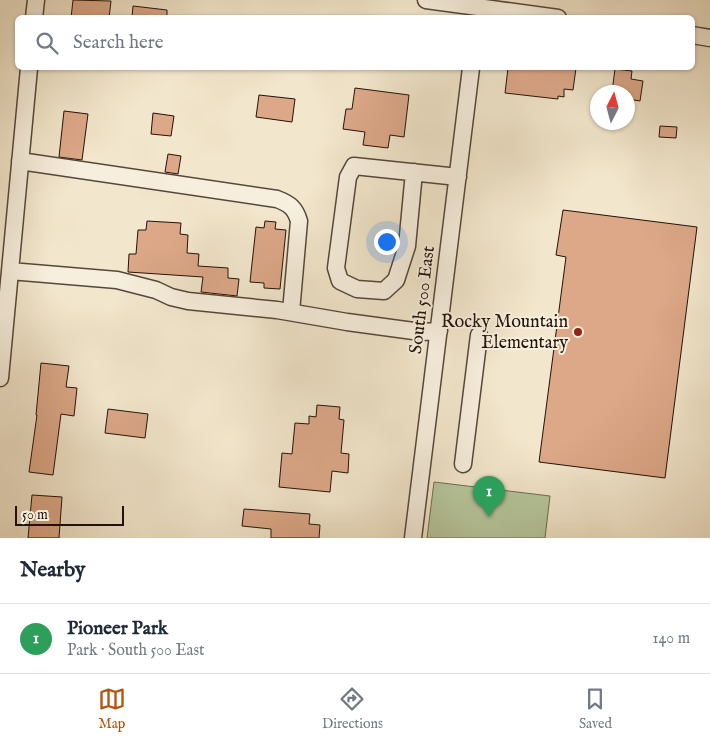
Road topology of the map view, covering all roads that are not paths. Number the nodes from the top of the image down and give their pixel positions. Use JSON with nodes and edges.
{"nodes":[{"id":1,"x":36,"y":0,"type":"edge"},
{"id":2,"x":426,"y":0,"type":"edge"},
{"id":3,"x":477,"y":12,"type":"edge"},
{"id":4,"x":34,"y":15,"type":"edge"},
{"id":5,"x":518,"y":15,"type":"edge"},
{"id":6,"x":695,"y":36,"type":"edge"},
{"id":7,"x":710,"y":38,"type":"edge"},
{"id":8,"x":29,"y":70,"type":"edge"},
{"id":9,"x":470,"y":70,"type":"edge"},
{"id":10,"x":20,"y":161,"type":"junction"},
{"id":11,"x":414,"y":172,"type":"junction"},
{"id":12,"x":458,"y":177,"type":"junction"},
{"id":13,"x":10,"y":271,"type":"junction"},
{"id":14,"x":291,"y":312,"type":"junction"},
{"id":15,"x":439,"y":331,"type":"junction"},
{"id":16,"x":479,"y":335,"type":"dead end"},
{"id":17,"x":0,"y":378,"type":"edge"},
{"id":18,"x":463,"y":464,"type":"dead end"},
{"id":19,"x":413,"y":538,"type":"edge"}],
"edges":[{"from":1,"to":4,"type":"street"},
{"from":2,"to":3,"type":"street"},
{"from":3,"to":5,"type":"street"},
{"from":6,"to":7,"type":"street"},
{"from":8,"to":10,"type":"street"},
{"from":9,"to":12,"type":"street","name":"South 500 East"},
{"from":10,"to":13,"type":"street"},
{"from":10,"to":14,"type":"street"},
{"from":11,"to":11,"type":"street"},
{"from":11,"to":12,"type":"street"},
{"from":12,"to":15,"type":"street","name":"South 500 East"},
{"from":13,"to":14,"type":"street"},
{"from":13,"to":17,"type":"street"},
{"from":14,"to":15,"type":"street"},
{"from":15,"to":19,"type":"street","name":"South 500 East"},
{"from":16,"to":18,"type":"street"}]}
